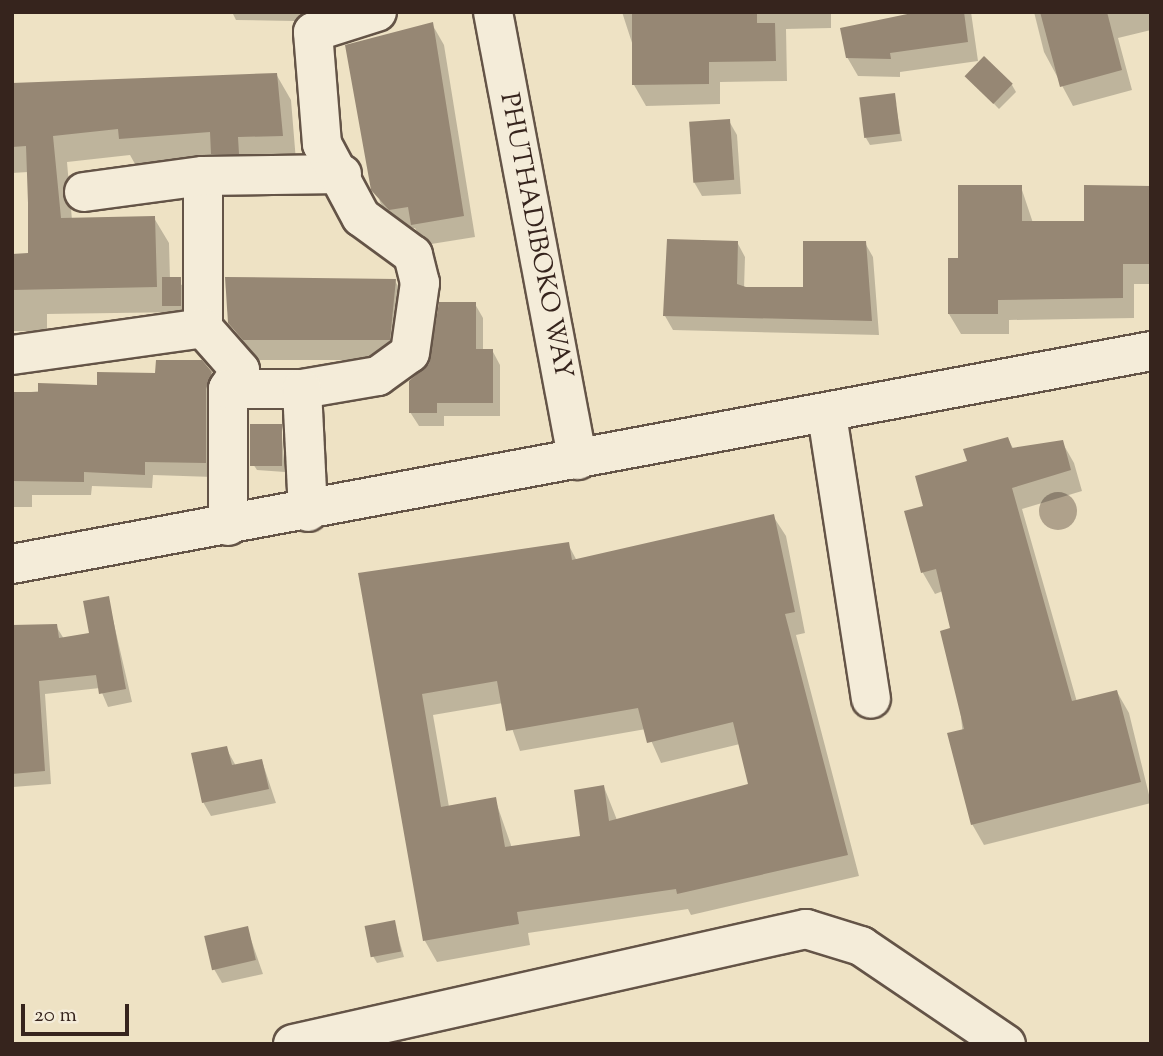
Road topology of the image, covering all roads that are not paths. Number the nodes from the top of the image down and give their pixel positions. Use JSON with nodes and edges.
{"nodes":[{"id":1,"x":377,"y":12,"type":"edge"},
{"id":2,"x":493,"y":12,"type":"edge"},
{"id":3,"x":342,"y":174,"type":"junction"},
{"id":4,"x":203,"y":176,"type":"junction"},
{"id":5,"x":84,"y":192,"type":"dead end"},
{"id":6,"x":203,"y":328,"type":"junction"},
{"id":7,"x":1151,"y":351,"type":"edge"},
{"id":8,"x":12,"y":355,"type":"edge"},
{"id":9,"x":228,"y":389,"type":"junction"},
{"id":10,"x":302,"y":389,"type":"junction"},
{"id":11,"x":827,"y":415,"type":"junction"},
{"id":12,"x":578,"y":460,"type":"junction"},
{"id":13,"x":309,"y":512,"type":"junction"},
{"id":14,"x":228,"y":526,"type":"junction"},
{"id":15,"x":12,"y":564,"type":"edge"},
{"id":16,"x":871,"y":699,"type":"dead end"},
{"id":17,"x":293,"y":1044,"type":"edge"},
{"id":18,"x":1006,"y":1044,"type":"edge"}],
"edges":[{"from":1,"to":3,"type":"street"},
{"from":2,"to":12,"type":"street","name":"PHUTHADIBOKO WAY"},
{"from":3,"to":4,"type":"street"},
{"from":3,"to":10,"type":"street"},
{"from":4,"to":5,"type":"street"},
{"from":4,"to":6,"type":"street"},
{"from":6,"to":8,"type":"street"},
{"from":6,"to":9,"type":"street"},
{"from":7,"to":11,"type":"street"},
{"from":9,"to":10,"type":"street"},
{"from":9,"to":14,"type":"street"},
{"from":10,"to":13,"type":"street"},
{"from":11,"to":12,"type":"street"},
{"from":11,"to":16,"type":"street"},
{"from":12,"to":13,"type":"street"},
{"from":13,"to":14,"type":"street"},
{"from":14,"to":15,"type":"street"},
{"from":17,"to":18,"type":"street"}]}
